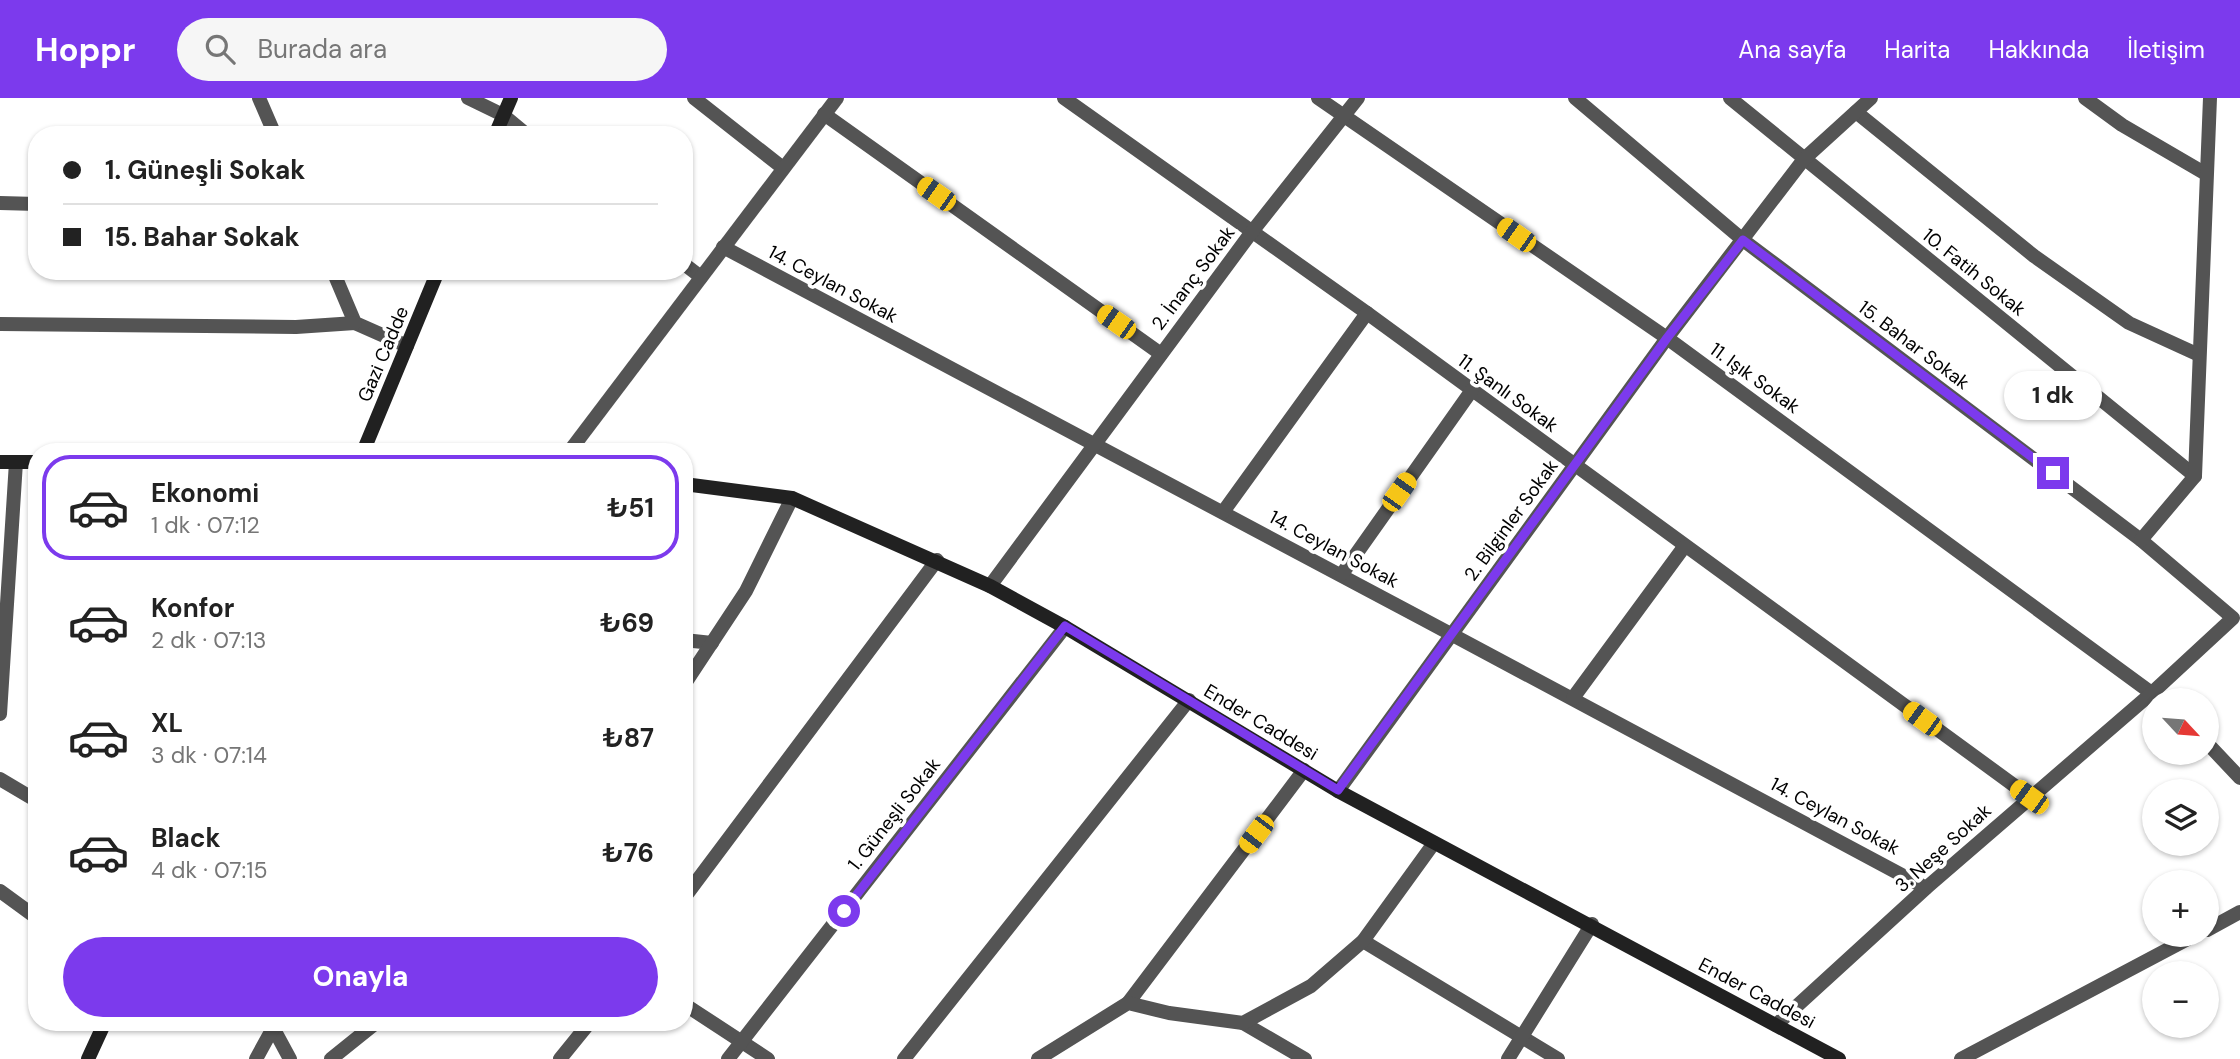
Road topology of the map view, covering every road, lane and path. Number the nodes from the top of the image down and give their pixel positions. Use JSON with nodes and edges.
{"nodes":[{"id":1,"x":259,"y":98,"type":"edge"},
{"id":2,"x":468,"y":98,"type":"edge"},
{"id":3,"x":511,"y":98,"type":"edge"},
{"id":4,"x":694,"y":98,"type":"edge"},
{"id":5,"x":837,"y":98,"type":"edge"},
{"id":6,"x":1064,"y":98,"type":"edge"},
{"id":7,"x":1318,"y":98,"type":"edge"},
{"id":8,"x":1358,"y":98,"type":"edge"},
{"id":9,"x":1575,"y":98,"type":"edge"},
{"id":10,"x":1730,"y":98,"type":"edge"},
{"id":11,"x":1871,"y":98,"type":"edge"},
{"id":12,"x":2085,"y":98,"type":"edge"},
{"id":13,"x":2210,"y":98,"type":"edge"},
{"id":14,"x":1856,"y":112,"type":"junction"},
{"id":15,"x":824,"y":114,"type":"junction"},
{"id":16,"x":503,"y":115,"type":"junction"},
{"id":17,"x":1343,"y":117,"type":"junction"},
{"id":18,"x":271,"y":126,"type":"edge"},
{"id":19,"x":499,"y":126,"type":"edge"},
{"id":20,"x":516,"y":126,"type":"edge"},
{"id":21,"x":1804,"y":159,"type":"junction"},
{"id":22,"x":783,"y":168,"type":"junction"},
{"id":23,"x":2206,"y":174,"type":"junction"},
{"id":24,"x":0,"y":203,"type":"edge"},
{"id":25,"x":28,"y":204,"type":"edge"},
{"id":26,"x":1251,"y":233,"type":"junction"},
{"id":27,"x":1743,"y":240,"type":"junction"},
{"id":28,"x":723,"y":247,"type":"junction"},
{"id":29,"x":693,"y":271,"type":"edge"},
{"id":30,"x":701,"y":277,"type":"junction"},
{"id":31,"x":337,"y":280,"type":"edge"},
{"id":32,"x":434,"y":280,"type":"edge"},
{"id":33,"x":1367,"y":313,"type":"junction"},
{"id":34,"x":355,"y":323,"type":"junction"},
{"id":35,"x":0,"y":324,"type":"edge"},
{"id":36,"x":1667,"y":338,"type":"junction"},
{"id":37,"x":407,"y":346,"type":"junction"},
{"id":38,"x":1160,"y":354,"type":"junction"},
{"id":39,"x":2199,"y":355,"type":"junction"},
{"id":40,"x":1472,"y":390,"type":"junction"},
{"id":41,"x":367,"y":443,"type":"edge"},
{"id":42,"x":576,"y":443,"type":"edge"},
{"id":43,"x":1093,"y":446,"type":"junction"},
{"id":44,"x":0,"y":462,"type":"edge"},
{"id":45,"x":16,"y":462,"type":"junction"},
{"id":46,"x":28,"y":462,"type":"edge"},
{"id":47,"x":1575,"y":465,"type":"junction"},
{"id":48,"x":2195,"y":476,"type":"junction"},
{"id":49,"x":693,"y":485,"type":"edge"},
{"id":50,"x":792,"y":498,"type":"junction"},
{"id":51,"x":1223,"y":512,"type":"junction"},
{"id":52,"x":2141,"y":540,"type":"junction"},
{"id":53,"x":1684,"y":547,"type":"junction"},
{"id":54,"x":937,"y":560,"type":"junction"},
{"id":55,"x":1342,"y":575,"type":"junction"},
{"id":56,"x":990,"y":586,"type":"junction"},
{"id":57,"x":2233,"y":618,"type":"joint"},
{"id":58,"x":1065,"y":626,"type":"junction"},
{"id":59,"x":1453,"y":632,"type":"junction"},
{"id":60,"x":693,"y":641,"type":"edge"},
{"id":61,"x":712,"y":643,"type":"junction"},
{"id":62,"x":693,"y":672,"type":"edge"},
{"id":63,"x":2146,"y":688,"type":"edge"},
{"id":64,"x":2165,"y":688,"type":"edge"},
{"id":65,"x":1573,"y":698,"type":"junction"},
{"id":66,"x":1189,"y":700,"type":"junction"},
{"id":67,"x":2142,"y":708,"type":"edge"},
{"id":68,"x":0,"y":714,"type":"edge"},
{"id":69,"x":2219,"y":756,"type":"edge"},
{"id":70,"x":1304,"y":770,"type":"junction"},
{"id":71,"x":2240,"y":778,"type":"edge"},
{"id":72,"x":0,"y":779,"type":"edge"},
{"id":73,"x":1338,"y":790,"type":"junction"},
{"id":74,"x":28,"y":795,"type":"edge"},
{"id":75,"x":2029,"y":797,"type":"junction"},
{"id":76,"x":1434,"y":843,"type":"junction"},
{"id":77,"x":693,"y":886,"type":"edge"},
{"id":78,"x":1926,"y":888,"type":"junction"},
{"id":79,"x":0,"y":891,"type":"edge"},
{"id":80,"x":28,"y":911,"type":"edge"},
{"id":81,"x":2240,"y":912,"type":"edge"},
{"id":82,"x":2219,"y":923,"type":"edge"},
{"id":83,"x":1592,"y":924,"type":"junction"},
{"id":84,"x":1363,"y":941,"type":"junction"},
{"id":85,"x":2172,"y":947,"type":"edge"},
{"id":86,"x":1128,"y":1003,"type":"junction"},
{"id":87,"x":693,"y":1010,"type":"edge"},
{"id":88,"x":1243,"y":1023,"type":"junction"},
{"id":89,"x":1776,"y":1025,"type":"junction"},
{"id":90,"x":101,"y":1031,"type":"edge"},
{"id":91,"x":269,"y":1031,"type":"edge"},
{"id":92,"x":275,"y":1031,"type":"edge"},
{"id":93,"x":366,"y":1031,"type":"edge"},
{"id":94,"x":583,"y":1031,"type":"edge"},
{"id":95,"x":1522,"y":1039,"type":"junction"},
{"id":96,"x":741,"y":1042,"type":"junction"},
{"id":97,"x":88,"y":1059,"type":"edge"},
{"id":98,"x":256,"y":1059,"type":"edge"},
{"id":99,"x":290,"y":1059,"type":"edge"},
{"id":100,"x":331,"y":1059,"type":"edge"},
{"id":101,"x":560,"y":1059,"type":"edge"},
{"id":102,"x":728,"y":1059,"type":"edge"},
{"id":103,"x":768,"y":1059,"type":"edge"},
{"id":104,"x":904,"y":1059,"type":"edge"},
{"id":105,"x":1038,"y":1059,"type":"edge"},
{"id":106,"x":1305,"y":1059,"type":"edge"},
{"id":107,"x":1508,"y":1059,"type":"edge"},
{"id":108,"x":1558,"y":1059,"type":"edge"},
{"id":109,"x":1839,"y":1059,"type":"edge"},
{"id":110,"x":1961,"y":1059,"type":"edge"}],
"edges":[{"from":1,"to":18,"type":"street"},
{"from":2,"to":16,"type":"street"},
{"from":3,"to":16,"type":"street"},
{"from":4,"to":22,"type":"street"},
{"from":5,"to":15,"type":"street"},
{"from":6,"to":26,"type":"street","name":"11. Şanlı Sokak"},
{"from":7,"to":17,"type":"street","name":"11. Işık Sokak"},
{"from":8,"to":17,"type":"street","name":"2. İnanç Sokak"},
{"from":9,"to":27,"type":"street","name":"15. Bahar Sokak"},
{"from":10,"to":21,"type":"street","name":"10. Fatih Sokak"},
{"from":11,"to":14,"type":"street","name":"2. Bilginler Sokak"},
{"from":12,"to":23,"type":"street"},
{"from":13,"to":23,"type":"street"},
{"from":14,"to":21,"type":"street","name":"2. Bilginler Sokak"},
{"from":14,"to":39,"type":"street"},
{"from":15,"to":22,"type":"street"},
{"from":15,"to":38,"type":"street"},
{"from":16,"to":19,"type":"street"},
{"from":16,"to":20,"type":"street"},
{"from":17,"to":26,"type":"street","name":"2. İnanç Sokak"},
{"from":17,"to":36,"type":"street","name":"11. Işık Sokak"},
{"from":21,"to":27,"type":"street","name":"2. Bilginler Sokak"},
{"from":21,"to":48,"type":"street","name":"10. Fatih Sokak"},
{"from":22,"to":28,"type":"street"},
{"from":23,"to":39,"type":"street"},
{"from":24,"to":25,"type":"street"},
{"from":26,"to":33,"type":"street","name":"11. Şanlı Sokak"},
{"from":26,"to":38,"type":"street","name":"2. İnanç Sokak"},
{"from":27,"to":36,"type":"street","name":"2. Bilginler Sokak"},
{"from":27,"to":52,"type":"street","name":"15. Bahar Sokak"},
{"from":28,"to":30,"type":"street"},
{"from":28,"to":43,"type":"street","name":"14. Ceylan Sokak"},
{"from":29,"to":30,"type":"street"},
{"from":30,"to":42,"type":"street"},
{"from":31,"to":34,"type":"street"},
{"from":32,"to":37,"type":"street","name":"Gazi Cadde"},
{"from":33,"to":40,"type":"street","name":"11. Şanlı Sokak"},
{"from":33,"to":51,"type":"street"},
{"from":34,"to":35,"type":"street"},
{"from":34,"to":37,"type":"street"},
{"from":36,"to":47,"type":"street","name":"2. Bilginler Sokak"},
{"from":36,"to":63,"type":"street","name":"11. Işık Sokak"},
{"from":37,"to":41,"type":"street","name":"Gazi Cadde"},
{"from":38,"to":43,"type":"street","name":"2. İnanç Sokak"},
{"from":39,"to":48,"type":"street"},
{"from":40,"to":47,"type":"street","name":"11. Şanlı Sokak"},
{"from":40,"to":55,"type":"street"},
{"from":43,"to":51,"type":"street","name":"14. Ceylan Sokak"},
{"from":43,"to":56,"type":"street","name":"2. İnanç Sokak"},
{"from":44,"to":45,"type":"street"},
{"from":45,"to":46,"type":"street"},
{"from":45,"to":68,"type":"street"},
{"from":47,"to":53,"type":"street","name":"11. Şanlı Sokak"},
{"from":47,"to":59,"type":"street","name":"2. Bilginler Sokak"},
{"from":48,"to":52,"type":"street"},
{"from":49,"to":50,"type":"street","name":"Ender Caddesi"},
{"from":50,"to":54,"type":"street","name":"Ender Caddesi"},
{"from":50,"to":61,"type":"street"},
{"from":51,"to":55,"type":"street","name":"14. Ceylan Sokak"},
{"from":52,"to":57,"type":"street","name":"15. Bahar Sokak"},
{"from":53,"to":65,"type":"street"},
{"from":53,"to":75,"type":"street","name":"11. Şanlı Sokak"},
{"from":54,"to":56,"type":"street","name":"Ender Caddesi"},
{"from":54,"to":77,"type":"street"},
{"from":55,"to":59,"type":"street","name":"14. Ceylan Sokak"},
{"from":56,"to":58,"type":"street","name":"Ender Caddesi"},
{"from":57,"to":64,"type":"street","name":"3. Neşe Sokak"},
{"from":58,"to":66,"type":"street","name":"Ender Caddesi"},
{"from":58,"to":96,"type":"street","name":"1. Güneşli Sokak"},
{"from":59,"to":65,"type":"street","name":"14. Ceylan Sokak"},
{"from":59,"to":73,"type":"street","name":"2. Bilginler Sokak"},
{"from":60,"to":61,"type":"street"},
{"from":61,"to":62,"type":"street"},
{"from":65,"to":78,"type":"street","name":"14. Ceylan Sokak"},
{"from":66,"to":70,"type":"street","name":"Ender Caddesi"},
{"from":66,"to":104,"type":"street"},
{"from":67,"to":75,"type":"street","name":"3. Neşe Sokak"},
{"from":69,"to":71,"type":"street"},
{"from":70,"to":73,"type":"street","name":"Ender Caddesi"},
{"from":70,"to":86,"type":"street"},
{"from":72,"to":74,"type":"street"},
{"from":73,"to":76,"type":"street","name":"Ender Caddesi"},
{"from":75,"to":78,"type":"street","name":"3. Neşe Sokak"},
{"from":76,"to":83,"type":"street","name":"Ender Caddesi"},
{"from":76,"to":84,"type":"street"},
{"from":78,"to":89,"type":"street","name":"3. Neşe Sokak"},
{"from":79,"to":80,"type":"street"},
{"from":81,"to":82,"type":"street"},
{"from":83,"to":89,"type":"street","name":"Ender Caddesi"},
{"from":83,"to":95,"type":"street"},
{"from":84,"to":88,"type":"street"},
{"from":84,"to":95,"type":"street"},
{"from":85,"to":110,"type":"street"},
{"from":86,"to":88,"type":"street"},
{"from":86,"to":105,"type":"street"},
{"from":87,"to":96,"type":"street"},
{"from":88,"to":106,"type":"street"},
{"from":89,"to":109,"type":"street","name":"Ender Caddesi"},
{"from":90,"to":97,"type":"street"},
{"from":91,"to":98,"type":"street"},
{"from":92,"to":99,"type":"street"},
{"from":93,"to":100,"type":"street"},
{"from":94,"to":101,"type":"street"},
{"from":95,"to":107,"type":"street"},
{"from":95,"to":108,"type":"street"},
{"from":96,"to":102,"type":"street","name":"1. Güneşli Sokak"},
{"from":96,"to":103,"type":"street"}]}
